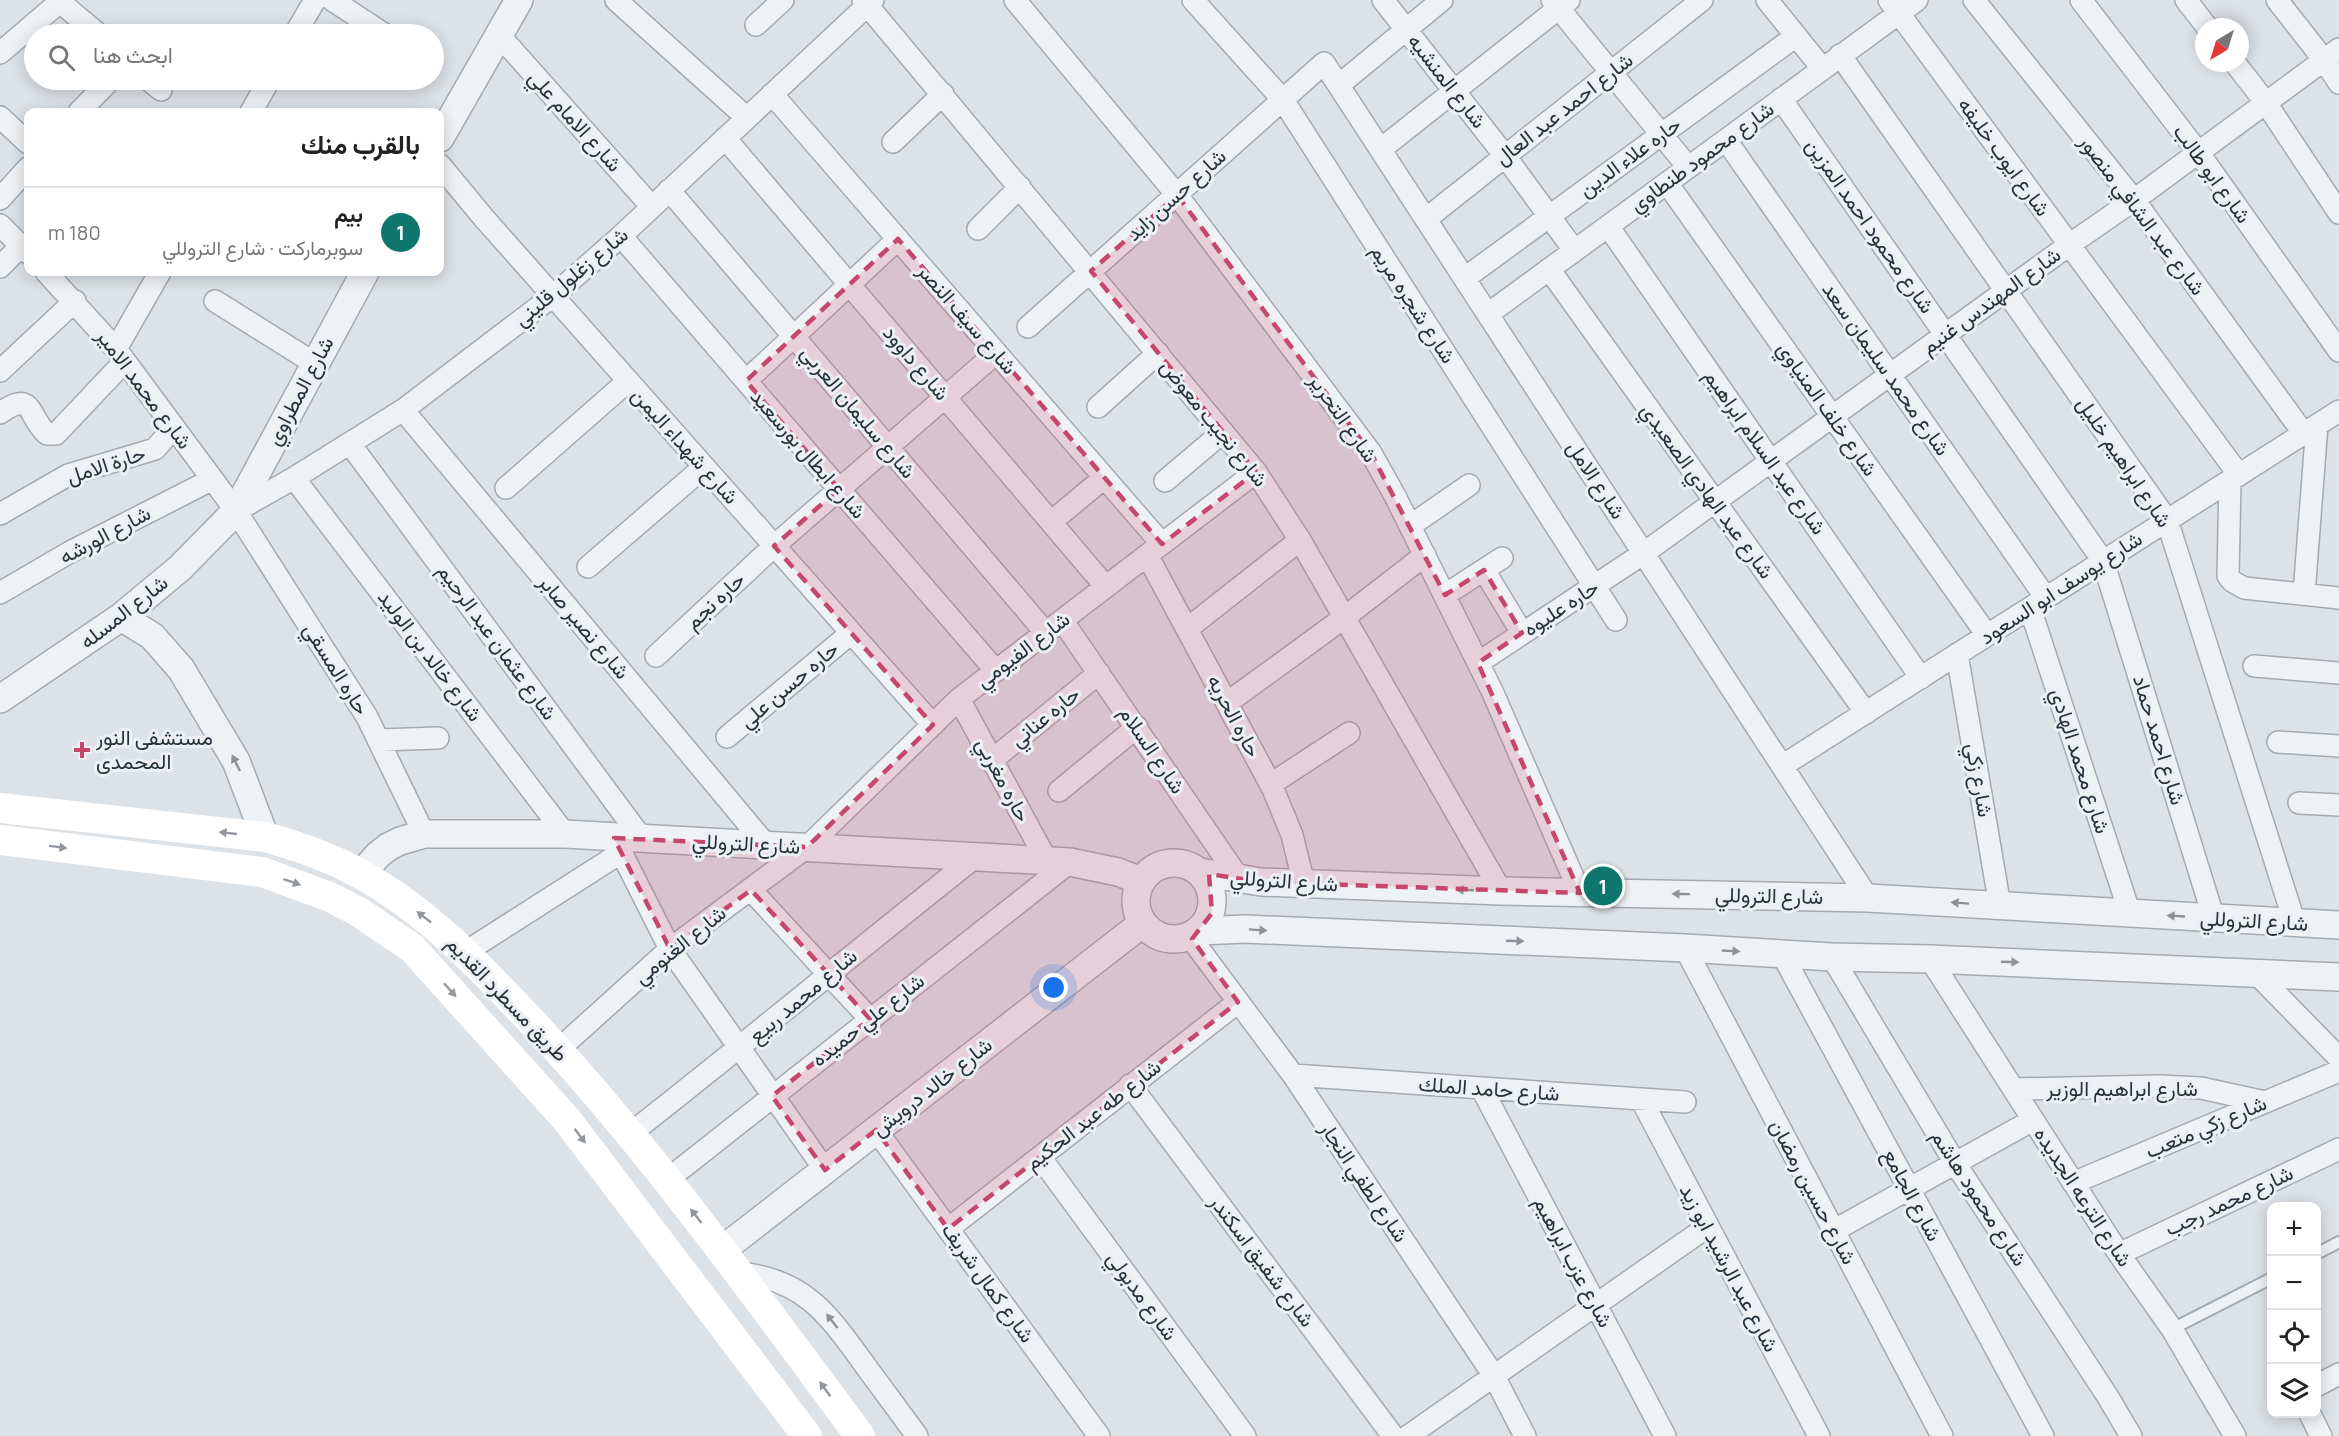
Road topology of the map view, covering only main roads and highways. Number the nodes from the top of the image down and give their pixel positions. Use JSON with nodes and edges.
{"nodes":[{"id":1,"x":0,"y":808,"type":"edge"},
{"id":2,"x":0,"y":840,"type":"edge"},
{"id":3,"x":807,"y":1436,"type":"edge"},
{"id":4,"x":860,"y":1436,"type":"edge"}],
"edges":[{"from":4,"to":1,"type":"main road","name":"طريق مسطرد القديم","one_way":true},
{"from":2,"to":3,"type":"main road","name":"طريق مسطرد القديم","one_way":true}]}
